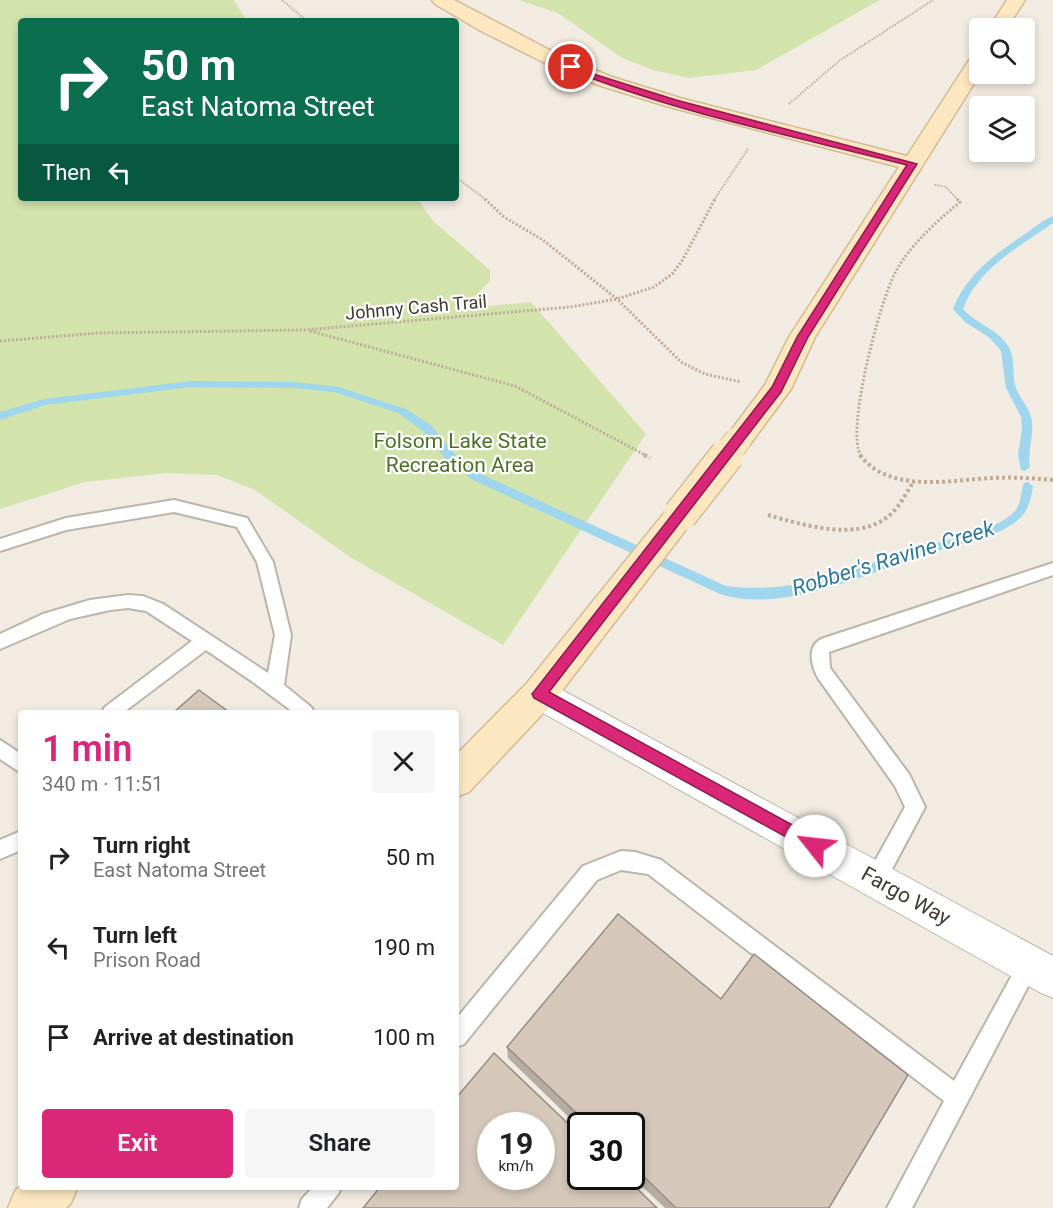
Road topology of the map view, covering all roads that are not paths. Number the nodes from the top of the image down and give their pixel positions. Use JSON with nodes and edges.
{"nodes":[{"id":1,"x":441,"y":0,"type":"edge"},
{"id":2,"x":1016,"y":0,"type":"edge"},
{"id":3,"x":1004,"y":18,"type":"edge"},
{"id":4,"x":969,"y":75,"type":"edge"},
{"id":5,"x":906,"y":172,"type":"junction"},
{"id":6,"x":0,"y":545,"type":"edge"},
{"id":7,"x":1053,"y":569,"type":"edge"},
{"id":8,"x":206,"y":641,"type":"junction"},
{"id":9,"x":0,"y":642,"type":"edge"},
{"id":10,"x":275,"y":686,"type":"junction"},
{"id":11,"x":539,"y":694,"type":"junction"},
{"id":12,"x":114,"y":710,"type":"edge"},
{"id":13,"x":303,"y":710,"type":"edge"},
{"id":14,"x":0,"y":748,"type":"edge"},
{"id":15,"x":18,"y":763,"type":"edge"},
{"id":16,"x":459,"y":777,"type":"edge"},
{"id":17,"x":18,"y":841,"type":"edge"},
{"id":18,"x":0,"y":850,"type":"edge"},
{"id":19,"x":876,"y":879,"type":"junction"},
{"id":20,"x":1041,"y":971,"type":"edge"},
{"id":21,"x":459,"y":1032,"type":"edge"},
{"id":22,"x":957,"y":1097,"type":"junction"},
{"id":23,"x":50,"y":1190,"type":"edge"},
{"id":24,"x":327,"y":1190,"type":"edge"},
{"id":25,"x":32,"y":1208,"type":"edge"},
{"id":26,"x":311,"y":1208,"type":"edge"},
{"id":27,"x":899,"y":1208,"type":"edge"}],
"edges":[{"from":1,"to":5,"type":"main road"},
{"from":2,"to":3,"type":"main road"},
{"from":4,"to":5,"type":"main road"},
{"from":5,"to":11,"type":"main road","bridge":true},
{"from":6,"to":10,"type":"lane"},
{"from":7,"to":19,"type":"lane"},
{"from":8,"to":9,"type":"lane"},
{"from":8,"to":10,"type":"lane"},
{"from":8,"to":12,"type":"lane"},
{"from":10,"to":13,"type":"lane"},
{"from":11,"to":16,"type":"main road"},
{"from":11,"to":19,"type":"street","name":"Fargo Way"},
{"from":14,"to":15,"type":"lane"},
{"from":17,"to":18,"type":"lane"},
{"from":19,"to":20,"type":"street","name":"Fargo Way"},
{"from":20,"to":22,"type":"lane"},
{"from":21,"to":22,"type":"lane"},
{"from":22,"to":27,"type":"lane"},
{"from":23,"to":25,"type":"main road"},
{"from":24,"to":26,"type":"lane"}]}
